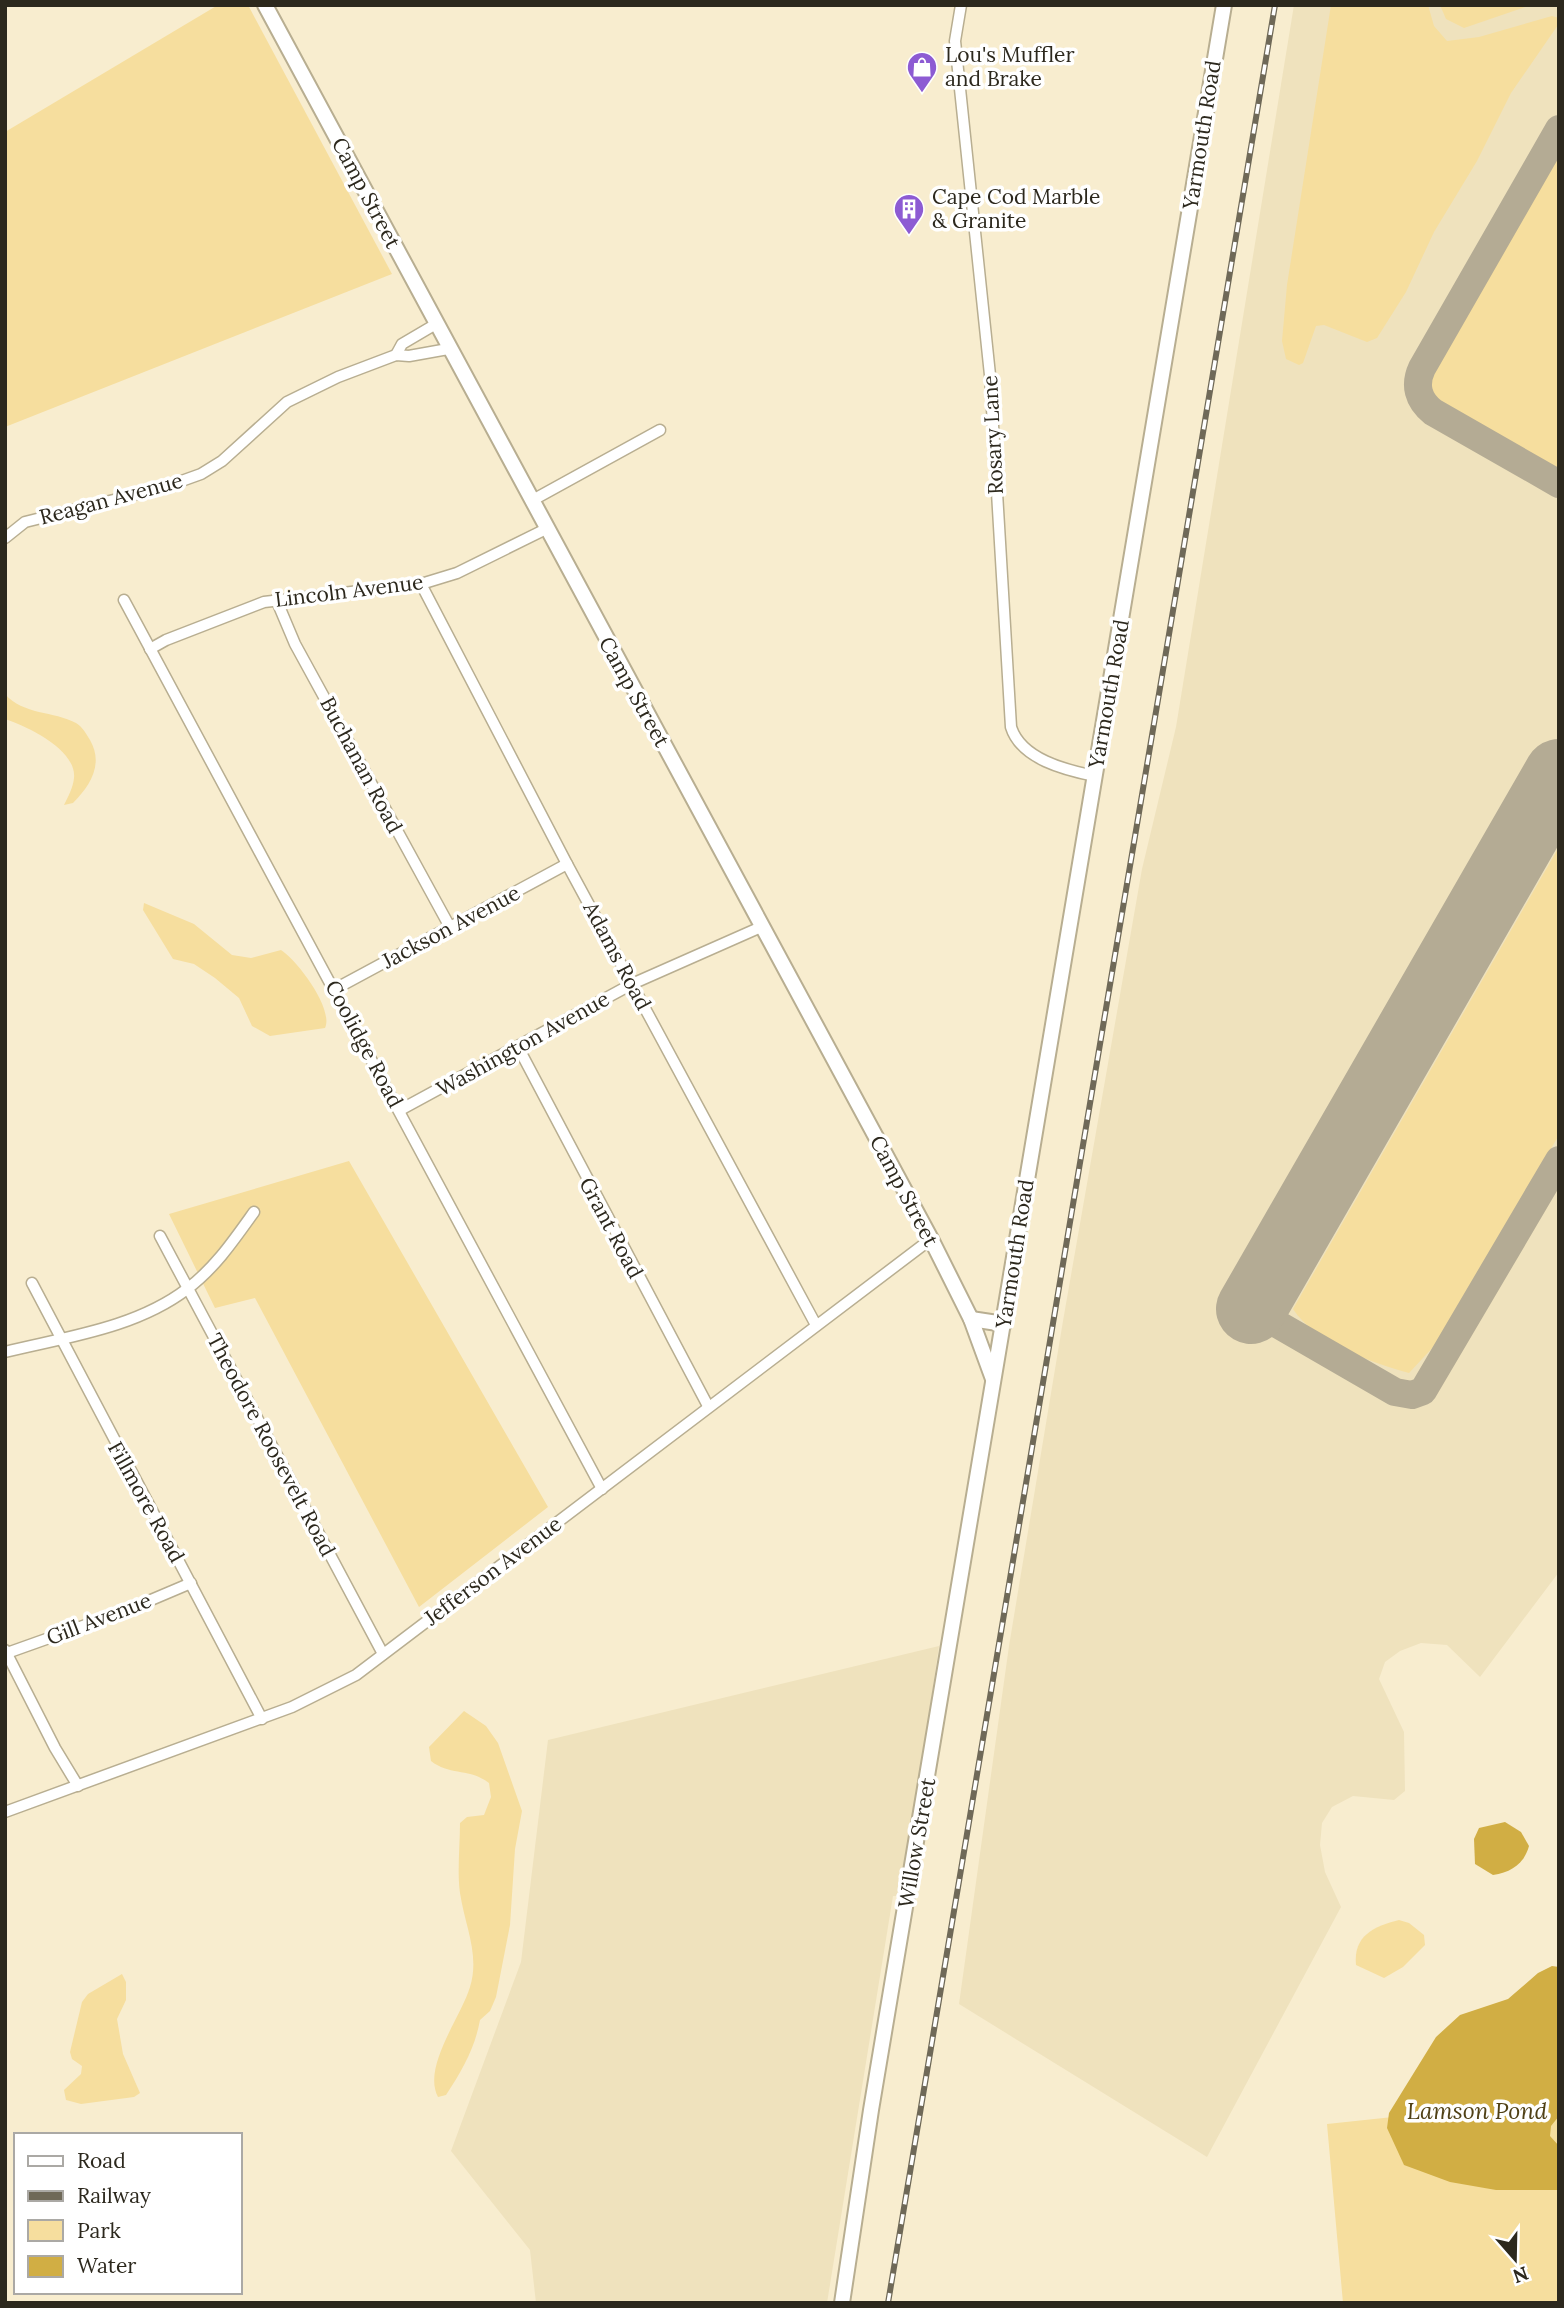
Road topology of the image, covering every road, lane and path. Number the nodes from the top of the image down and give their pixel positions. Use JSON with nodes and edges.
{"nodes":[{"id":1,"x":265,"y":5,"type":"edge"},
{"id":2,"x":961,"y":5,"type":"edge"},
{"id":3,"x":1224,"y":5,"type":"edge"},
{"id":4,"x":436,"y":324,"type":"junction"},
{"id":5,"x":448,"y":349,"type":"junction"},
{"id":6,"x":396,"y":355,"type":"junction"},
{"id":7,"x":660,"y":430,"type":"dead end"},
{"id":8,"x":531,"y":500,"type":"junction"},
{"id":9,"x":546,"y":529,"type":"junction"},
{"id":10,"x":5,"y":538,"type":"edge"},
{"id":11,"x":421,"y":584,"type":"junction"},
{"id":12,"x":276,"y":599,"type":"junction"},
{"id":13,"x":124,"y":600,"type":"dead end"},
{"id":14,"x":150,"y":649,"type":"junction"},
{"id":15,"x":1096,"y":776,"type":"junction"},
{"id":16,"x":567,"y":864,"type":"junction"},
{"id":17,"x":761,"y":927,"type":"junction"},
{"id":18,"x":451,"y":929,"type":"junction"},
{"id":19,"x":632,"y":984,"type":"junction"},
{"id":20,"x":335,"y":989,"type":"junction"},
{"id":21,"x":518,"y":1047,"type":"junction"},
{"id":22,"x":400,"y":1110,"type":"junction"},
{"id":23,"x":254,"y":1212,"type":"dead end"},
{"id":24,"x":159,"y":1236,"type":"dead end"},
{"id":25,"x":931,"y":1239,"type":"junction"},
{"id":26,"x":32,"y":1283,"type":"dead end"},
{"id":27,"x":186,"y":1290,"type":"junction"},
{"id":28,"x":971,"y":1319,"type":"junction"},
{"id":29,"x":1004,"y":1324,"type":"junction"},
{"id":30,"x":816,"y":1325,"type":"junction"},
{"id":31,"x":62,"y":1338,"type":"junction"},
{"id":32,"x":5,"y":1352,"type":"edge"},
{"id":33,"x":994,"y":1384,"type":"junction"},
{"id":34,"x":708,"y":1406,"type":"junction"},
{"id":35,"x":601,"y":1489,"type":"junction"},
{"id":36,"x":191,"y":1583,"type":"junction"},
{"id":37,"x":6,"y":1651,"type":"edge"},
{"id":38,"x":383,"y":1654,"type":"junction"},
{"id":39,"x":262,"y":1719,"type":"junction"},
{"id":40,"x":78,"y":1786,"type":"junction"},
{"id":41,"x":5,"y":1812,"type":"edge"},
{"id":42,"x":842,"y":2303,"type":"edge"}],
"edges":[{"from":1,"to":4,"type":"main road","name":"Camp Street"},
{"from":2,"to":15,"type":"street","name":"Rosary Lane"},
{"from":3,"to":15,"type":"main road","name":"Yarmouth Road"},
{"from":4,"to":5,"type":"main road","name":"Camp Street"},
{"from":4,"to":6,"type":"street","name":"Reagan Avenue"},
{"from":5,"to":6,"type":"street","name":"Reagan Avenue"},
{"from":5,"to":8,"type":"main road","name":"Camp Street"},
{"from":6,"to":10,"type":"street","name":"Reagan Avenue"},
{"from":7,"to":8,"type":"street"},
{"from":8,"to":9,"type":"main road","name":"Camp Street"},
{"from":9,"to":11,"type":"street","name":"Lincoln Avenue"},
{"from":9,"to":17,"type":"main road","name":"Camp Street"},
{"from":11,"to":12,"type":"street","name":"Lincoln Avenue"},
{"from":11,"to":16,"type":"street","name":"Adams Road"},
{"from":12,"to":14,"type":"street","name":"Lincoln Avenue"},
{"from":12,"to":18,"type":"street","name":"Buchanan Road"},
{"from":13,"to":14,"type":"street","name":"Coolidge Road"},
{"from":14,"to":20,"type":"street","name":"Coolidge Road"},
{"from":15,"to":29,"type":"main road","name":"Yarmouth Road"},
{"from":16,"to":18,"type":"street","name":"Jackson Avenue"},
{"from":16,"to":19,"type":"street","name":"Adams Road"},
{"from":17,"to":19,"type":"street","name":"Washington Avenue"},
{"from":17,"to":25,"type":"main road","name":"Camp Street"},
{"from":18,"to":20,"type":"street","name":"Jackson Avenue"},
{"from":19,"to":21,"type":"street","name":"Washington Avenue"},
{"from":19,"to":30,"type":"street","name":"Adams Road"},
{"from":20,"to":22,"type":"street","name":"Coolidge Road"},
{"from":21,"to":22,"type":"street","name":"Washington Avenue"},
{"from":21,"to":34,"type":"street","name":"Grant Road"},
{"from":22,"to":35,"type":"street","name":"Coolidge Road"},
{"from":23,"to":27,"type":"street"},
{"from":24,"to":27,"type":"street","name":"Theodore Roosevelt Road"},
{"from":25,"to":28,"type":"main road","name":"Camp Street"},
{"from":25,"to":30,"type":"street","name":"Jefferson Avenue"},
{"from":26,"to":31,"type":"street","name":"Fillmore Road"},
{"from":27,"to":31,"type":"street"},
{"from":27,"to":38,"type":"street","name":"Theodore Roosevelt Road"},
{"from":28,"to":29,"type":"main road"},
{"from":28,"to":33,"type":"main road","name":"Camp Street"},
{"from":29,"to":33,"type":"main road","name":"Yarmouth Road"},
{"from":30,"to":34,"type":"street","name":"Jefferson Avenue"},
{"from":31,"to":32,"type":"street"},
{"from":31,"to":36,"type":"street","name":"Fillmore Road"},
{"from":33,"to":42,"type":"main road","name":"Willow Street"},
{"from":34,"to":35,"type":"street","name":"Jefferson Avenue"},
{"from":35,"to":38,"type":"street","name":"Jefferson Avenue"},
{"from":36,"to":37,"type":"street","name":"Gill Avenue"},
{"from":36,"to":39,"type":"street","name":"Fillmore Road"},
{"from":37,"to":40,"type":"street"},
{"from":38,"to":39,"type":"street","name":"Jefferson Avenue"},
{"from":39,"to":40,"type":"street","name":"Jefferson Avenue"},
{"from":40,"to":41,"type":"street","name":"Jefferson Avenue"}]}
